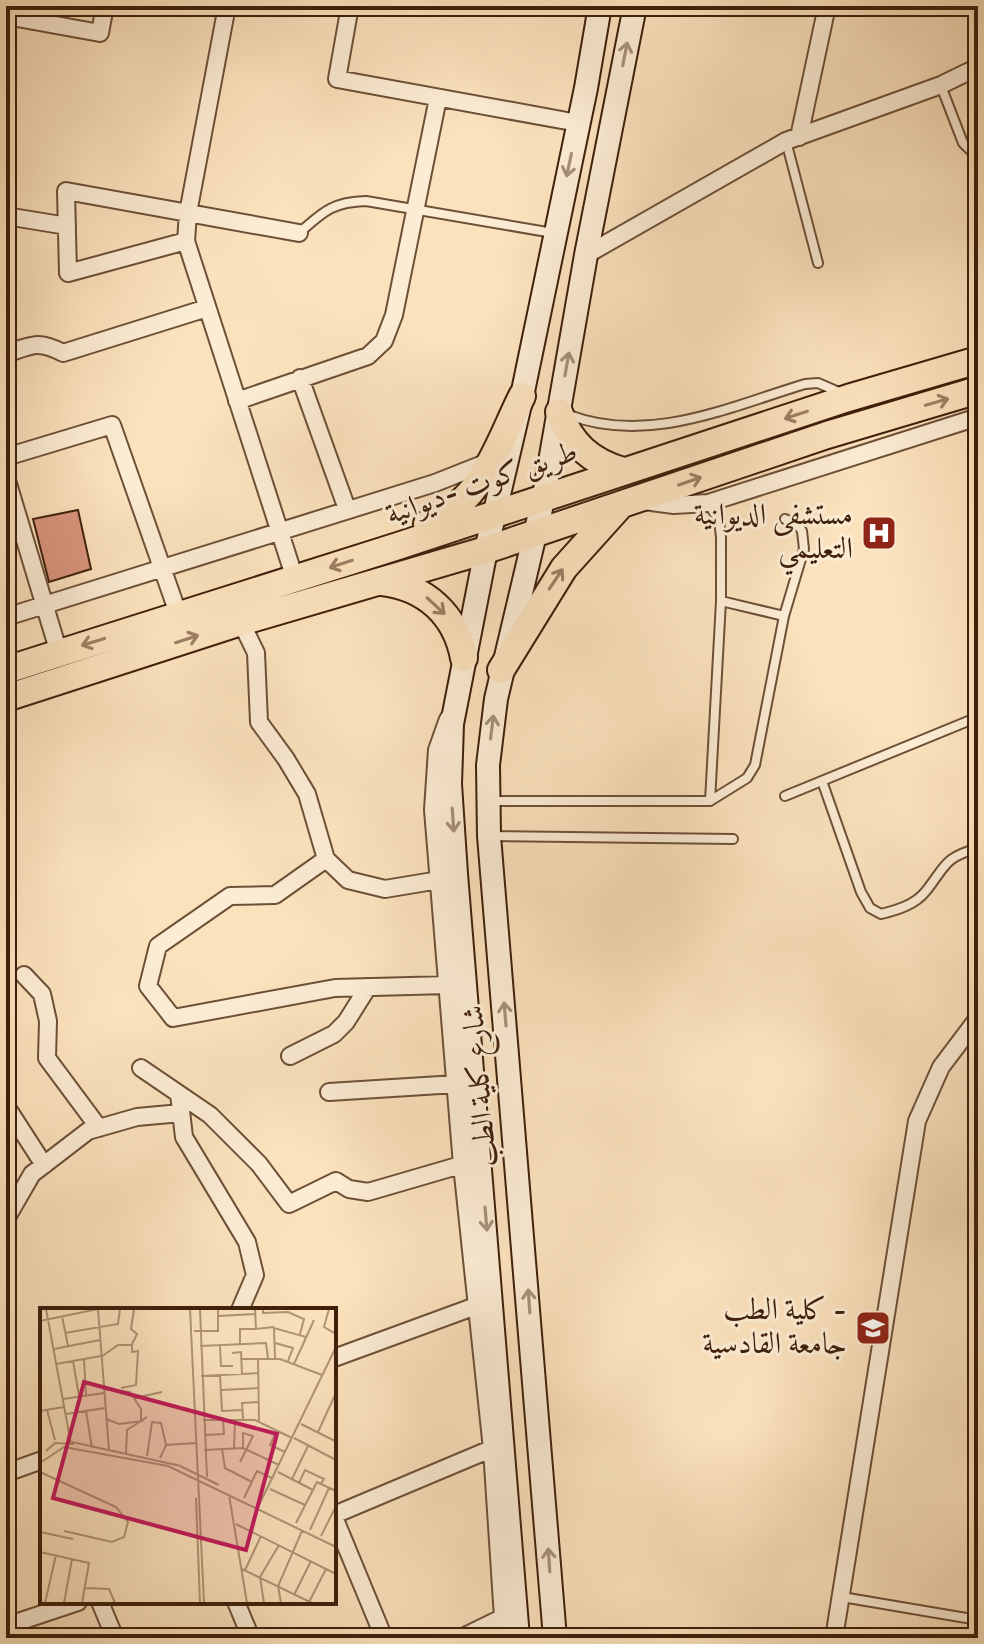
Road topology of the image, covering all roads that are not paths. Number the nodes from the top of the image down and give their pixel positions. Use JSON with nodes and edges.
{"nodes":[{"id":1,"x":105,"y":6,"type":"edge"},
{"id":2,"x":227,"y":6,"type":"edge"},
{"id":3,"x":350,"y":6,"type":"edge"},
{"id":4,"x":600,"y":6,"type":"edge"},
{"id":5,"x":635,"y":6,"type":"edge"},
{"id":6,"x":827,"y":6,"type":"edge"},
{"id":7,"x":6,"y":16,"type":"edge"},
{"id":8,"x":978,"y":67,"type":"edge"},
{"id":9,"x":941,"y":85,"type":"junction"},
{"id":10,"x":586,"y":88,"type":"junction"},
{"id":11,"x":617,"y":95,"type":"junction"},
{"id":12,"x":438,"y":98,"type":"junction"},
{"id":13,"x":578,"y":123,"type":"junction"},
{"id":14,"x":793,"y":139,"type":"junction"},
{"id":15,"x":978,"y":151,"type":"edge"},
{"id":16,"x":415,"y":209,"type":"junction"},
{"id":17,"x":188,"y":213,"type":"junction"},
{"id":18,"x":6,"y":216,"type":"edge"},
{"id":19,"x":67,"y":226,"type":"junction"},
{"id":20,"x":299,"y":233,"type":"joint"},
{"id":21,"x":555,"y":234,"type":"junction"},
{"id":22,"x":186,"y":241,"type":"junction"},
{"id":23,"x":586,"y":255,"type":"junction"},
{"id":24,"x":818,"y":263,"type":"dead end"},
{"id":25,"x":207,"y":308,"type":"junction"},
{"id":26,"x":6,"y":354,"type":"edge"},
{"id":27,"x":978,"y":360,"type":"edge"},
{"id":28,"x":300,"y":378,"type":"junction"},
{"id":29,"x":978,"y":390,"type":"edge"},
{"id":30,"x":522,"y":396,"type":"junction"},
{"id":31,"x":848,"y":398,"type":"junction"},
{"id":32,"x":237,"y":401,"type":"junction"},
{"id":33,"x":559,"y":412,"type":"junction"},
{"id":34,"x":978,"y":417,"type":"edge"},
{"id":35,"x":6,"y":457,"type":"edge"},
{"id":36,"x":492,"y":460,"type":"junction"},
{"id":37,"x":623,"y":471,"type":"junction"},
{"id":38,"x":6,"y":477,"type":"edge"},
{"id":39,"x":544,"y":496,"type":"junction"},
{"id":40,"x":628,"y":502,"type":"junction"},
{"id":41,"x":708,"y":503,"type":"junction"},
{"id":42,"x":347,"y":509,"type":"junction"},
{"id":43,"x":495,"y":513,"type":"junction"},
{"id":44,"x":785,"y":519,"type":"dead end"},
{"id":45,"x":278,"y":531,"type":"junction"},
{"id":46,"x":536,"y":533,"type":"junction"},
{"id":47,"x":398,"y":546,"type":"junction"},
{"id":48,"x":486,"y":550,"type":"junction"},
{"id":49,"x":162,"y":568,"type":"junction"},
{"id":50,"x":295,"y":579,"type":"junction"},
{"id":51,"x":382,"y":582,"type":"junction"},
{"id":52,"x":721,"y":601,"type":"junction"},
{"id":53,"x":45,"y":605,"type":"junction"},
{"id":54,"x":179,"y":616,"type":"junction"},
{"id":55,"x":784,"y":616,"type":"junction"},
{"id":56,"x":6,"y":617,"type":"edge"},
{"id":57,"x":241,"y":622,"type":"junction"},
{"id":58,"x":59,"y":653,"type":"junction"},
{"id":59,"x":464,"y":658,"type":"junction"},
{"id":60,"x":6,"y":670,"type":"edge"},
{"id":61,"x":501,"y":670,"type":"junction"},
{"id":62,"x":458,"y":692,"type":"junction"},
{"id":63,"x":6,"y":698,"type":"edge"},
{"id":64,"x":978,"y":717,"type":"edge"},
{"id":65,"x":822,"y":781,"type":"junction"},
{"id":66,"x":785,"y":796,"type":"dead end"},
{"id":67,"x":487,"y":801,"type":"junction"},
{"id":68,"x":710,"y":801,"type":"junction"},
{"id":69,"x":489,"y":836,"type":"junction"},
{"id":70,"x":733,"y":839,"type":"dead end"},
{"id":71,"x":978,"y":848,"type":"edge"},
{"id":72,"x":326,"y":859,"type":"junction"},
{"id":73,"x":439,"y":880,"type":"junction"},
{"id":74,"x":24,"y":975,"type":"dead end"},
{"id":75,"x":448,"y":985,"type":"junction"},
{"id":76,"x":368,"y":987,"type":"junction"},
{"id":77,"x":978,"y":1018,"type":"edge"},
{"id":78,"x":508,"y":1046,"type":"junction"},
{"id":79,"x":472,"y":1050,"type":"junction"},
{"id":80,"x":290,"y":1056,"type":"dead end"},
{"id":81,"x":141,"y":1068,"type":"dead end"},
{"id":82,"x":456,"y":1084,"type":"junction"},
{"id":83,"x":329,"y":1092,"type":"dead end"},
{"id":84,"x":179,"y":1094,"type":"junction"},
{"id":85,"x":6,"y":1106,"type":"edge"},
{"id":86,"x":181,"y":1113,"type":"junction"},
{"id":87,"x":99,"y":1128,"type":"junction"},
{"id":88,"x":471,"y":1162,"type":"junction"},
{"id":89,"x":44,"y":1165,"type":"junction"},
{"id":90,"x":8,"y":1207,"type":"edge"},
{"id":91,"x":485,"y":1302,"type":"junction"},
{"id":92,"x":241,"y":1308,"type":"edge"},
{"id":93,"x":336,"y":1357,"type":"edge"},
{"id":94,"x":498,"y":1446,"type":"junction"},
{"id":95,"x":40,"y":1464,"type":"edge"},
{"id":96,"x":7,"y":1469,"type":"edge"},
{"id":97,"x":336,"y":1515,"type":"edge"},
{"id":98,"x":336,"y":1521,"type":"edge"},
{"id":99,"x":842,"y":1597,"type":"junction"},
{"id":100,"x":72,"y":1604,"type":"edge"},
{"id":101,"x":101,"y":1604,"type":"edge"},
{"id":102,"x":237,"y":1604,"type":"edge"},
{"id":103,"x":510,"y":1614,"type":"junction"},
{"id":104,"x":978,"y":1620,"type":"edge"},
{"id":105,"x":6,"y":1626,"type":"edge"},
{"id":106,"x":115,"y":1638,"type":"edge"},
{"id":107,"x":251,"y":1638,"type":"edge"},
{"id":108,"x":384,"y":1638,"type":"edge"},
{"id":109,"x":461,"y":1638,"type":"edge"},
{"id":110,"x":509,"y":1638,"type":"edge"},
{"id":111,"x":518,"y":1638,"type":"edge"},
{"id":112,"x":555,"y":1638,"type":"edge"},
{"id":113,"x":834,"y":1638,"type":"edge"}],
"edges":[{"from":1,"to":7,"type":"street"},
{"from":2,"to":17,"type":"street"},
{"from":3,"to":12,"type":"street"},
{"from":4,"to":10,"type":"main road","name":"شارع كلية الطب"},
{"from":11,"to":5,"type":"main road","name":"شارع كلية الطب","one_way":true},
{"from":6,"to":14,"type":"street"},
{"from":8,"to":9,"type":"street"},
{"from":9,"to":14,"type":"street"},
{"from":9,"to":15,"type":"lane"},
{"from":10,"to":11,"type":"main road"},
{"from":10,"to":13,"type":"main road","name":"شارع كلية الطب"},
{"from":11,"to":23,"type":"main road","name":"شارع كلية الطب"},
{"from":12,"to":13,"type":"street"},
{"from":12,"to":16,"type":"street"},
{"from":13,"to":21,"type":"main road","name":"شارع كلية الطب","one_way":true},
{"from":14,"to":23,"type":"street"},
{"from":14,"to":24,"type":"lane"},
{"from":16,"to":20,"type":"lane"},
{"from":16,"to":21,"type":"lane"},
{"from":16,"to":28,"type":"street"},
{"from":17,"to":19,"type":"street"},
{"from":17,"to":20,"type":"street"},
{"from":17,"to":22,"type":"street"},
{"from":18,"to":19,"type":"street"},
{"from":19,"to":22,"type":"street"},
{"from":21,"to":30,"type":"main road","name":"شارع كلية الطب"},
{"from":22,"to":25,"type":"street"},
{"from":33,"to":23,"type":"main road","name":"شارع كلية الطب","one_way":true},
{"from":25,"to":26,"type":"street"},
{"from":25,"to":32,"type":"street"},
{"from":27,"to":31,"type":"main road","name":"طريق كوت -ديوانية"},
{"from":28,"to":32,"type":"street"},
{"from":28,"to":42,"type":"street"},
{"from":40,"to":29,"type":"main road","name":"طريق كوت -ديوانية","one_way":true},
{"from":30,"to":36,"type":"main road"},
{"from":30,"to":43,"type":"main road","name":"شارع كلية الطب"},
{"from":31,"to":33,"type":"lane"},
{"from":31,"to":37,"type":"main road","name":"طريق كوت -ديوانية","one_way":true},
{"from":32,"to":45,"type":"street"},
{"from":33,"to":37,"type":"main road"},
{"from":33,"to":39,"type":"main road","name":"شارع كلية الطب"},
{"from":34,"to":41,"type":"street"},
{"from":35,"to":49,"type":"street"},
{"from":36,"to":42,"type":"street"},
{"from":36,"to":47,"type":"main road"},
{"from":37,"to":39,"type":"main road","name":"طريق كوت -ديوانية"},
{"from":38,"to":53,"type":"street"},
{"from":39,"to":43,"type":"main road","name":"طريق كوت -ديوانية"},
{"from":39,"to":46,"type":"main road","name":"شارع كلية الطب"},
{"from":40,"to":41,"type":"street"},
{"from":40,"to":46,"type":"main road","name":"طريق كوت -ديوانية"},
{"from":61,"to":40,"type":"main road","one_way":true},
{"from":41,"to":52,"type":"lane"},
{"from":42,"to":45,"type":"street"},
{"from":43,"to":47,"type":"main road","name":"طريق كوت -ديوانية"},
{"from":43,"to":48,"type":"main road","name":"شارع كلية الطب"},
{"from":44,"to":55,"type":"lane"},
{"from":45,"to":49,"type":"street"},
{"from":45,"to":50,"type":"street"},
{"from":46,"to":48,"type":"main road","name":"طريق كوت -ديوانية"},
{"from":46,"to":61,"type":"main road","name":"شارع كلية الطب"},
{"from":47,"to":50,"type":"main road","name":"طريق كوت -ديوانية","one_way":true},
{"from":48,"to":51,"type":"main road","name":"طريق كوت -ديوانية"},
{"from":48,"to":59,"type":"main road","name":"شارع كلية الطب"},
{"from":49,"to":53,"type":"street"},
{"from":49,"to":54,"type":"street"},
{"from":50,"to":54,"type":"main road","name":"طريق كوت -ديوانية"},
{"from":51,"to":57,"type":"main road","name":"طريق كوت -ديوانية"},
{"from":51,"to":59,"type":"main road","one_way":true},
{"from":52,"to":55,"type":"lane"},
{"from":52,"to":68,"type":"lane"},
{"from":53,"to":56,"type":"street"},
{"from":53,"to":58,"type":"street"},
{"from":54,"to":58,"type":"main road","name":"طريق كوت -ديوانية","one_way":true},
{"from":55,"to":68,"type":"lane"},
{"from":63,"to":57,"type":"main road","name":"طريق كوت -ديوانية","one_way":true},
{"from":57,"to":72,"type":"street"},
{"from":58,"to":60,"type":"main road","name":"طريق كوت -ديوانية"},
{"from":59,"to":62,"type":"main road","name":"شارع كلية الطب"},
{"from":67,"to":61,"type":"main road","name":"شارع كلية الطب","one_way":true},
{"from":62,"to":73,"type":"street"},
{"from":62,"to":79,"type":"main road","name":"شارع كلية الطب","one_way":true},
{"from":64,"to":65,"type":"lane"},
{"from":65,"to":66,"type":"lane"},
{"from":65,"to":71,"type":"lane"},
{"from":67,"to":68,"type":"lane"},
{"from":67,"to":69,"type":"main road","name":"شارع كلية الطب"},
{"from":69,"to":70,"type":"lane"},
{"from":78,"to":69,"type":"main road","name":"شارع كلية الطب","one_way":true},
{"from":72,"to":73,"type":"street"},
{"from":72,"to":76,"type":"street"},
{"from":73,"to":75,"type":"street"},
{"from":74,"to":87,"type":"street"},
{"from":75,"to":76,"type":"street"},
{"from":75,"to":82,"type":"street"},
{"from":76,"to":80,"type":"street"},
{"from":77,"to":99,"type":"street"},
{"from":78,"to":79,"type":"main road"},
{"from":112,"to":78,"type":"main road","name":"شارع كلية الطب","one_way":true},
{"from":79,"to":88,"type":"main road","name":"شارع كلية الطب"},
{"from":81,"to":84,"type":"street"},
{"from":82,"to":83,"type":"street"},
{"from":82,"to":88,"type":"street"},
{"from":84,"to":86,"type":"street"},
{"from":84,"to":88,"type":"street"},
{"from":85,"to":89,"type":"street"},
{"from":86,"to":87,"type":"street"},
{"from":86,"to":92,"type":"street"},
{"from":87,"to":89,"type":"street"},
{"from":88,"to":91,"type":"main road","name":"شارع كلية الطب"},
{"from":89,"to":90,"type":"street"},
{"from":91,"to":93,"type":"street"},
{"from":91,"to":94,"type":"main road","name":"شارع كلية الطب"},
{"from":94,"to":97,"type":"street"},
{"from":94,"to":103,"type":"main road","name":"شارع كلية الطب"},
{"from":95,"to":96,"type":"street"},
{"from":98,"to":108,"type":"street"},
{"from":99,"to":104,"type":"lane"},
{"from":99,"to":113,"type":"street"},
{"from":100,"to":105,"type":"street"},
{"from":101,"to":106,"type":"street"},
{"from":102,"to":107,"type":"street"},
{"from":103,"to":109,"type":"street"},
{"from":103,"to":110,"type":"street"},
{"from":103,"to":111,"type":"main road","name":"شارع كلية الطب"}]}
